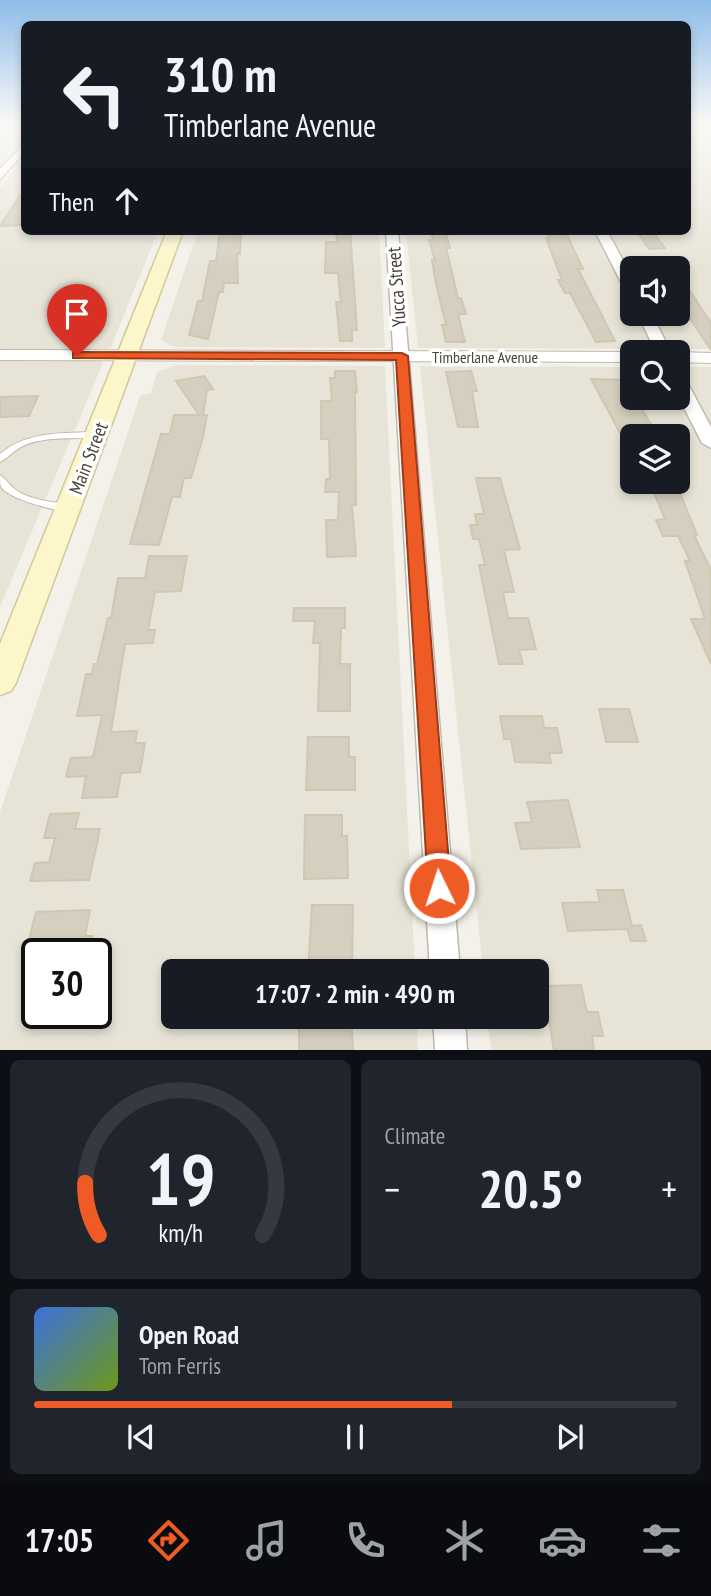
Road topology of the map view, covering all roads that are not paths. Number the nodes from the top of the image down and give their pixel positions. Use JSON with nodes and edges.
{"nodes":[{"id":1,"x":173,"y":235,"type":"edge"},
{"id":2,"x":392,"y":235,"type":"edge"},
{"id":3,"x":603,"y":235,"type":"edge"},
{"id":4,"x":620,"y":267,"type":"edge"},
{"id":5,"x":0,"y":355,"type":"edge"},
{"id":6,"x":128,"y":356,"type":"junction"},
{"id":7,"x":402,"y":356,"type":"junction"},
{"id":8,"x":620,"y":357,"type":"edge"},
{"id":9,"x":690,"y":358,"type":"edge"},
{"id":10,"x":711,"y":358,"type":"edge"},
{"id":11,"x":690,"y":403,"type":"edge"},
{"id":12,"x":97,"y":435,"type":"junction"},
{"id":13,"x":711,"y":443,"type":"edge"},
{"id":14,"x":0,"y":458,"type":"edge"},
{"id":15,"x":0,"y":478,"type":"edge"},
{"id":16,"x":69,"y":507,"type":"junction"},
{"id":17,"x":0,"y":683,"type":"edge"},
{"id":18,"x":444,"y":959,"type":"edge"},
{"id":19,"x":450,"y":1029,"type":"edge"},
{"id":20,"x":451,"y":1050,"type":"edge"}],
"edges":[{"from":1,"to":6,"type":"main road","name":"Main Street"},
{"from":2,"to":7,"type":"street","name":"Yucca Street"},
{"from":3,"to":4,"type":"street"},
{"from":5,"to":6,"type":"street","name":"Timberlane Avenue"},
{"from":6,"to":7,"type":"street","name":"Timberlane Avenue"},
{"from":6,"to":12,"type":"main road","name":"Main Street"},
{"from":7,"to":8,"type":"street","name":"Timberlane Avenue"},
{"from":7,"to":18,"type":"street","name":"Yucca Street"},
{"from":9,"to":10,"type":"street"},
{"from":11,"to":13,"type":"street"},
{"from":12,"to":14,"type":"lane"},
{"from":12,"to":16,"type":"main road","name":"Main Street"},
{"from":15,"to":16,"type":"lane"},
{"from":16,"to":17,"type":"main road","name":"Main Street"},
{"from":19,"to":20,"type":"street"}]}
